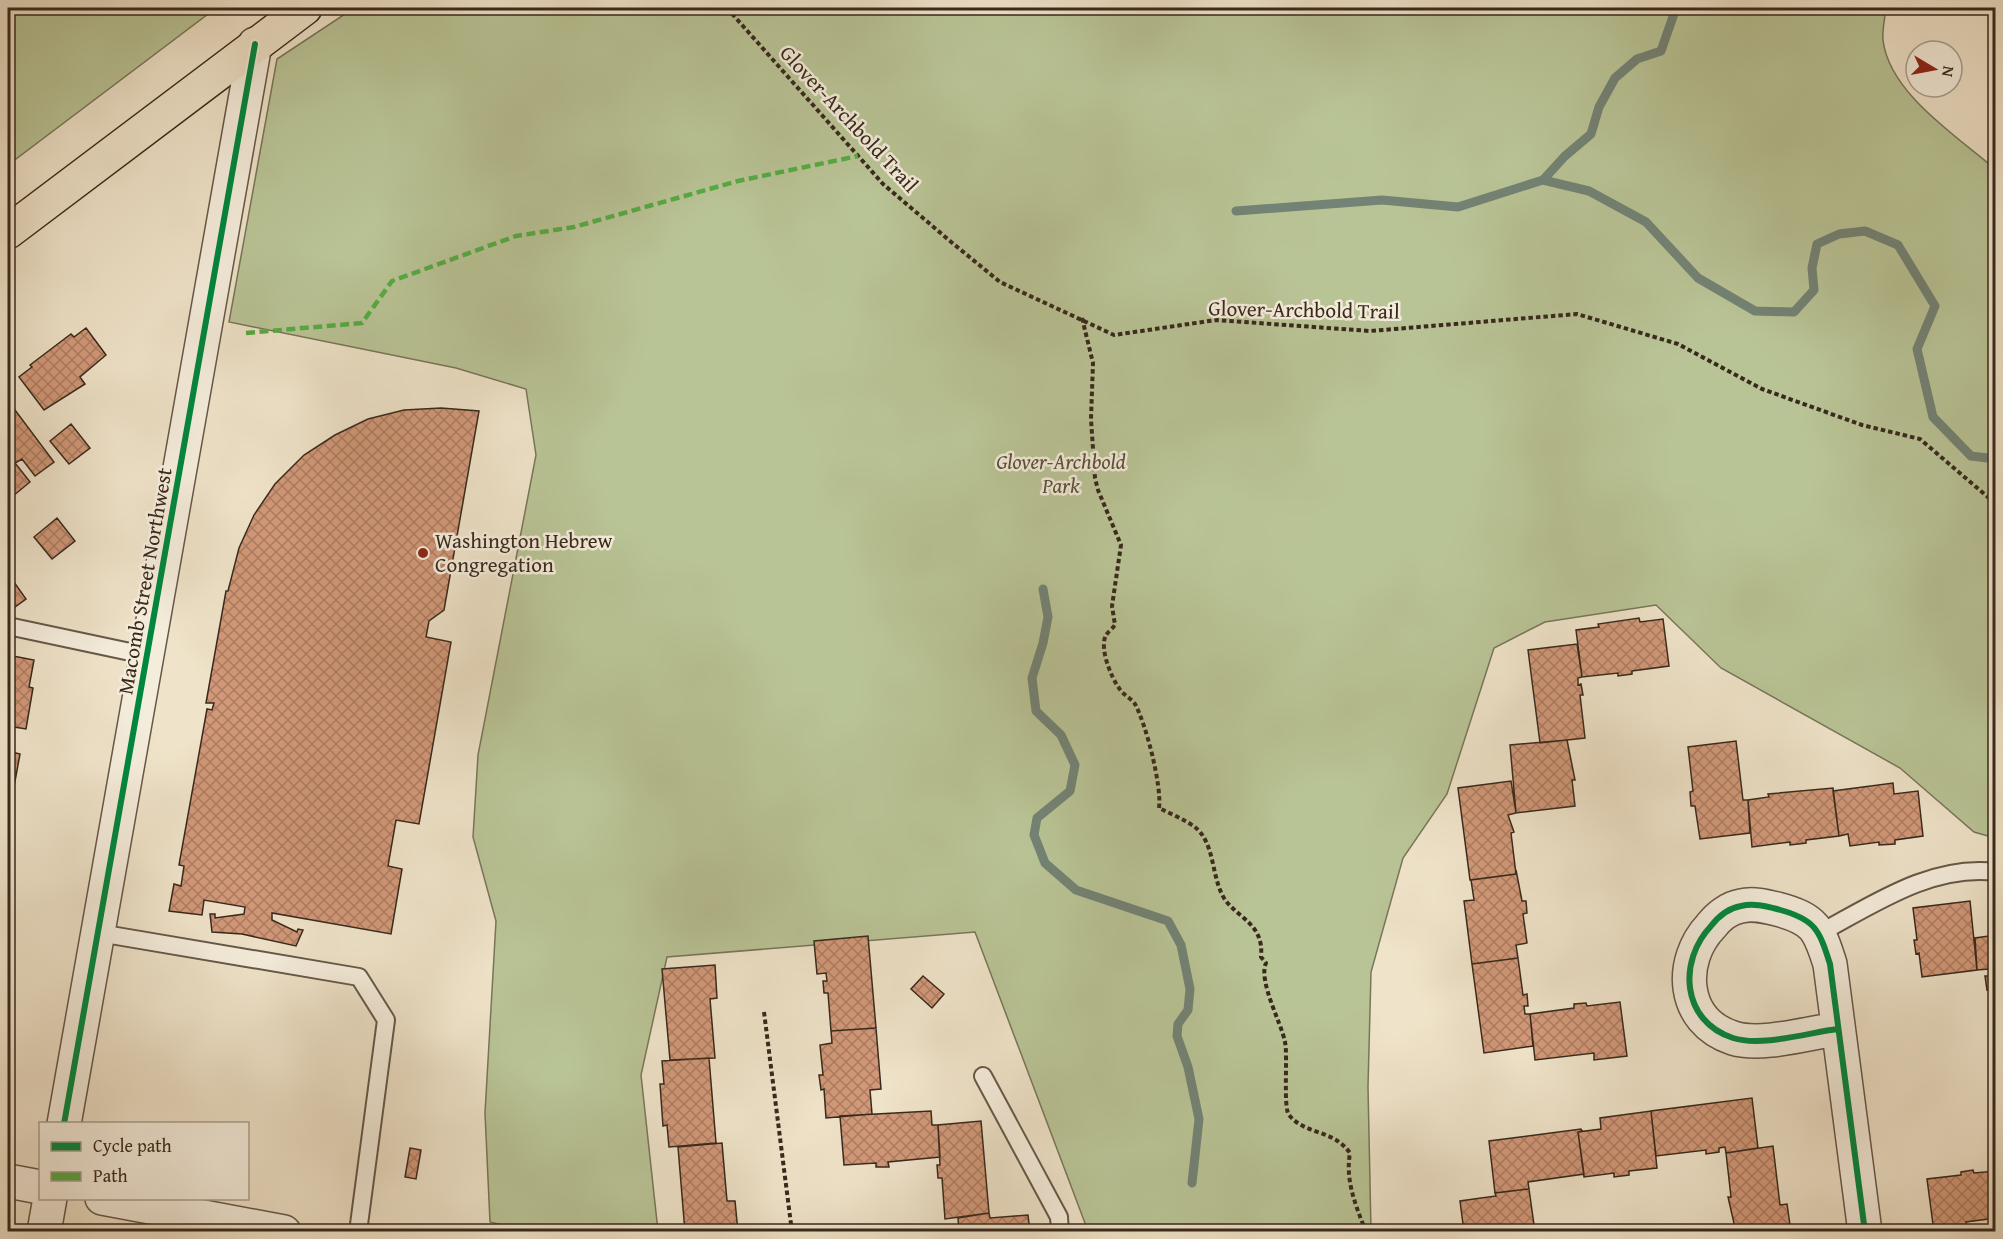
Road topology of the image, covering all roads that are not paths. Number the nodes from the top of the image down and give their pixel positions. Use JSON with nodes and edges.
{"nodes":[{"id":1,"x":305,"y":8,"type":"edge"},
{"id":2,"x":255,"y":44,"type":"junction"},
{"id":3,"x":8,"y":232,"type":"edge"},
{"id":4,"x":8,"y":626,"type":"edge"},
{"id":5,"x":149,"y":656,"type":"junction"},
{"id":6,"x":1995,"y":872,"type":"edge"},
{"id":7,"x":99,"y":933,"type":"junction"},
{"id":8,"x":1820,"y":933,"type":"junction"},
{"id":9,"x":1837,"y":1029,"type":"junction"},
{"id":10,"x":983,"y":1076,"type":"dead end"},
{"id":11,"x":64,"y":1122,"type":"edge"},
{"id":12,"x":8,"y":1181,"type":"edge"},
{"id":13,"x":39,"y":1187,"type":"edge"},
{"id":14,"x":50,"y":1200,"type":"edge"},
{"id":15,"x":113,"y":1200,"type":"edge"},
{"id":16,"x":44,"y":1232,"type":"edge"},
{"id":17,"x":284,"y":1232,"type":"edge"},
{"id":18,"x":358,"y":1232,"type":"edge"},
{"id":19,"x":1060,"y":1232,"type":"edge"},
{"id":20,"x":1865,"y":1232,"type":"edge"}],
"edges":[{"from":1,"to":2,"type":"main road"},
{"from":2,"to":3,"type":"main road"},
{"from":2,"to":5,"type":"street","name":"Macomb Street Northwest"},
{"from":4,"to":5,"type":"lane"},
{"from":5,"to":7,"type":"street","name":"Macomb Street Northwest"},
{"from":6,"to":8,"type":"lane"},
{"from":7,"to":11,"type":"street","name":"Macomb Street Northwest"},
{"from":7,"to":18,"type":"lane"},
{"from":8,"to":9,"type":"street"},
{"from":8,"to":9,"type":"street"},
{"from":9,"to":20,"type":"street"},
{"from":10,"to":19,"type":"lane"},
{"from":12,"to":13,"type":"street"},
{"from":14,"to":16,"type":"street"},
{"from":15,"to":17,"type":"street"}]}
